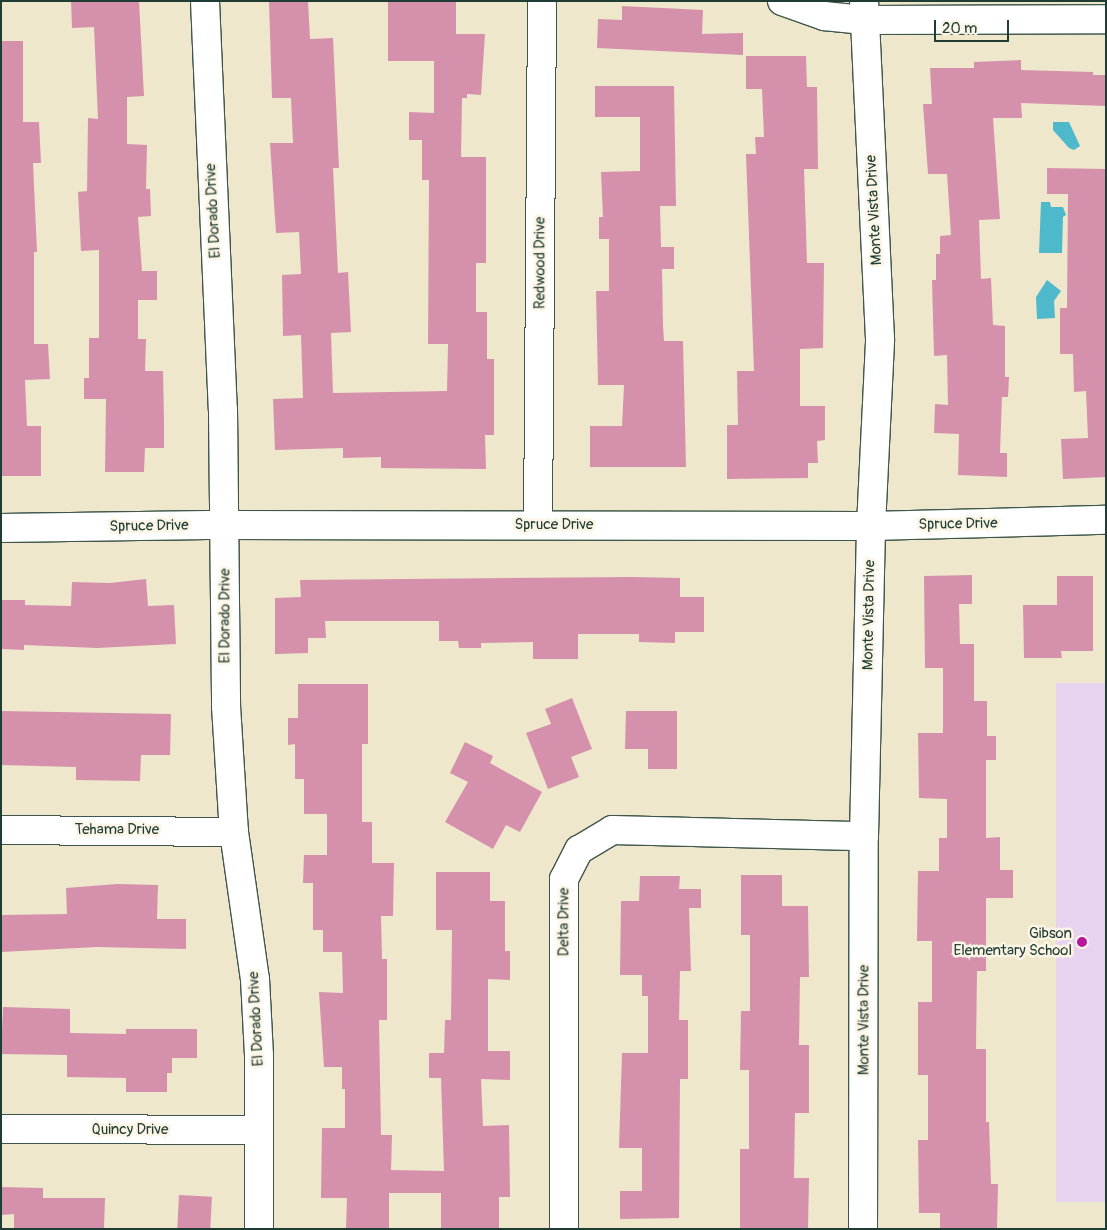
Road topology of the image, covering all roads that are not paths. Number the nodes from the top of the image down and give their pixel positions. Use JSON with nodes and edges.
{"nodes":[{"id":1,"x":205,"y":1,"type":"edge"},
{"id":2,"x":542,"y":1,"type":"edge"},
{"id":3,"x":782,"y":1,"type":"edge"},
{"id":4,"x":864,"y":10,"type":"edge"},
{"id":5,"x":1106,"y":19,"type":"edge"},
{"id":6,"x":1106,"y":520,"type":"edge"},
{"id":7,"x":225,"y":525,"type":"junction"},
{"id":8,"x":538,"y":525,"type":"junction"},
{"id":9,"x":871,"y":526,"type":"junction"},
{"id":10,"x":1,"y":528,"type":"edge"},
{"id":11,"x":1,"y":830,"type":"edge"},
{"id":12,"x":234,"y":832,"type":"junction"},
{"id":13,"x":864,"y":836,"type":"junction"},
{"id":14,"x":1,"y":1129,"type":"edge"},
{"id":15,"x":259,"y":1130,"type":"junction"},
{"id":16,"x":259,"y":1229,"type":"edge"},
{"id":17,"x":564,"y":1229,"type":"edge"},
{"id":18,"x":863,"y":1229,"type":"edge"}],
"edges":[{"from":1,"to":7,"type":"street","name":"El Dorado Drive"},
{"from":2,"to":8,"type":"street","name":"Redwood Drive"},
{"from":3,"to":4,"type":"street"},
{"from":4,"to":5,"type":"street"},
{"from":4,"to":9,"type":"street","name":"Monte Vista Drive"},
{"from":6,"to":9,"type":"street","name":"Spruce Drive"},
{"from":7,"to":8,"type":"street","name":"Spruce Drive"},
{"from":7,"to":10,"type":"street","name":"Spruce Drive"},
{"from":7,"to":12,"type":"street","name":"El Dorado Drive"},
{"from":8,"to":9,"type":"street","name":"Spruce Drive"},
{"from":9,"to":13,"type":"street","name":"Monte Vista Drive"},
{"from":11,"to":12,"type":"street","name":"Tehama Drive"},
{"from":12,"to":15,"type":"street","name":"El Dorado Drive"},
{"from":13,"to":17,"type":"street","name":"Delta Drive"},
{"from":13,"to":18,"type":"street","name":"Monte Vista Drive"},
{"from":14,"to":15,"type":"street","name":"Quincy Drive"},
{"from":15,"to":16,"type":"street","name":"El Dorado Drive"}]}
